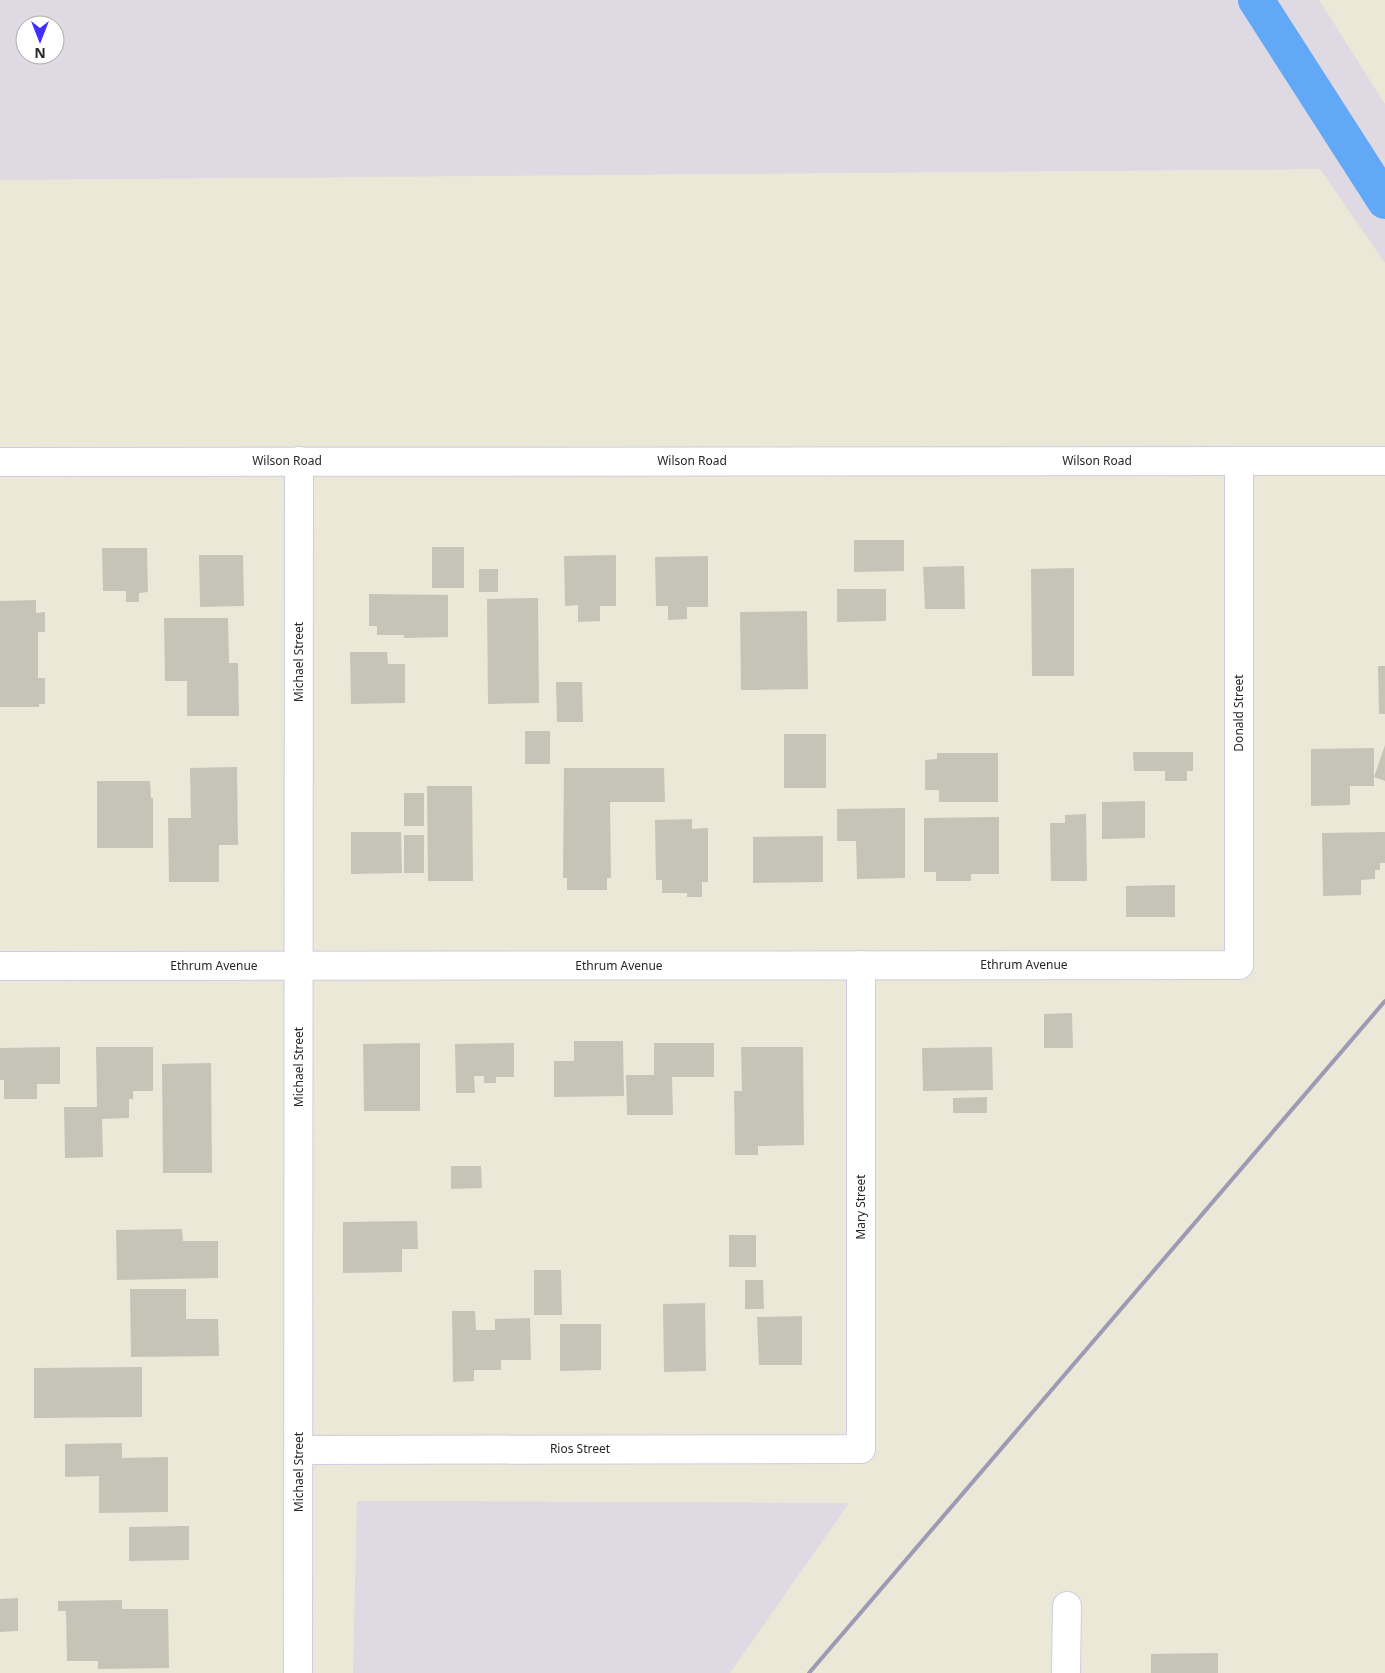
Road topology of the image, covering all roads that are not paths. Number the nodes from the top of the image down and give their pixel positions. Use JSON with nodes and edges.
{"nodes":[{"id":1,"x":1385,"y":460,"type":"edge"},
{"id":2,"x":299,"y":461,"type":"junction"},
{"id":3,"x":1239,"y":461,"type":"junction"},
{"id":4,"x":0,"y":462,"type":"edge"},
{"id":5,"x":861,"y":965,"type":"junction"},
{"id":6,"x":1239,"y":965,"type":"joint"},
{"id":7,"x":0,"y":966,"type":"edge"},
{"id":8,"x":299,"y":966,"type":"junction"},
{"id":9,"x":861,"y":1449,"type":"joint"},
{"id":10,"x":299,"y":1450,"type":"junction"},
{"id":11,"x":1066,"y":1606,"type":"dead end"},
{"id":12,"x":298,"y":1673,"type":"edge"},
{"id":13,"x":1066,"y":1673,"type":"edge"}],
"edges":[{"from":1,"to":3,"type":"street","name":"Wilson Road"},
{"from":2,"to":3,"type":"street","name":"Wilson Road"},
{"from":2,"to":4,"type":"street","name":"Wilson Road"},
{"from":2,"to":8,"type":"street","name":"Michael Street"},
{"from":3,"to":6,"type":"street","name":"Donald Street"},
{"from":5,"to":6,"type":"street","name":"Ethrum Avenue"},
{"from":5,"to":8,"type":"street","name":"Ethrum Avenue"},
{"from":5,"to":9,"type":"street","name":"Mary Street"},
{"from":7,"to":8,"type":"street","name":"Ethrum Avenue"},
{"from":8,"to":10,"type":"street","name":"Michael Street"},
{"from":9,"to":10,"type":"street","name":"Rios Street"},
{"from":10,"to":12,"type":"street","name":"Michael Street"},
{"from":11,"to":13,"type":"street"}]}
